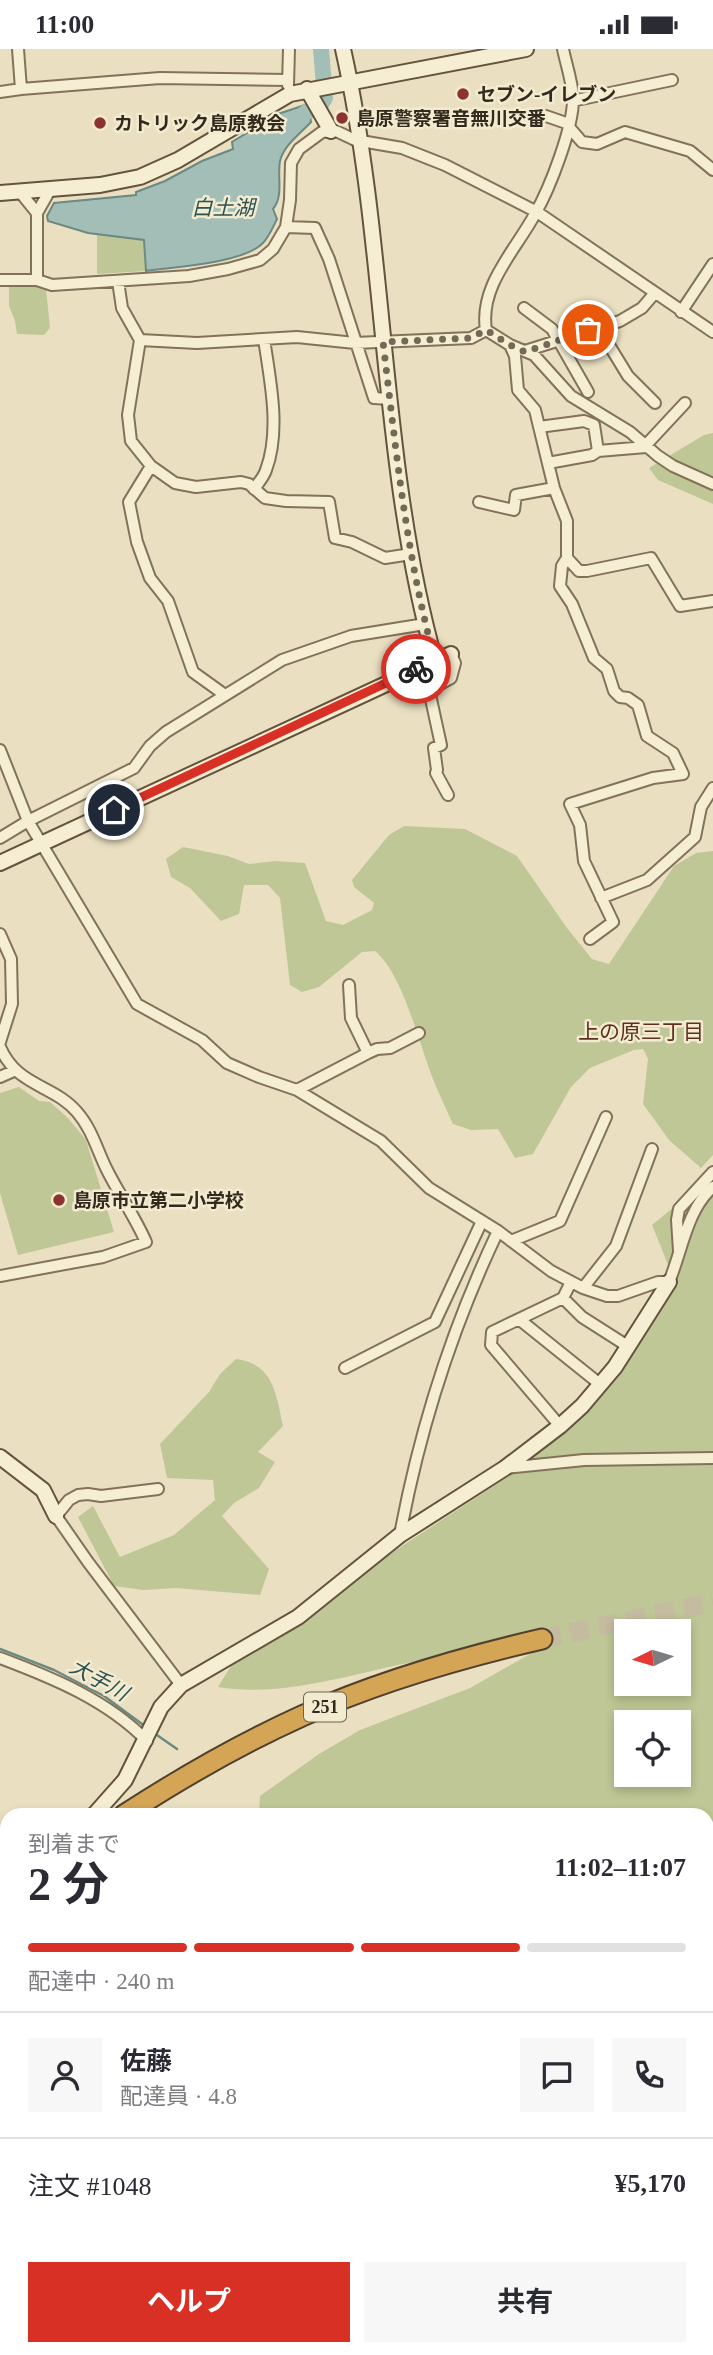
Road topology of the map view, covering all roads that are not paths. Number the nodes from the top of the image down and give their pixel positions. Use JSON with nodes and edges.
{"nodes":[{"id":1,"x":18,"y":49,"type":"edge"},
{"id":2,"x":289,"y":49,"type":"edge"},
{"id":3,"x":343,"y":49,"type":"edge"},
{"id":4,"x":526,"y":49,"type":"edge"},
{"id":5,"x":563,"y":49,"type":"edge"},
{"id":6,"x":672,"y":80,"type":"dead end"},
{"id":7,"x":350,"y":82,"type":"junction"},
{"id":8,"x":289,"y":87,"type":"junction"},
{"id":9,"x":21,"y":89,"type":"junction"},
{"id":10,"x":0,"y":92,"type":"edge"},
{"id":11,"x":317,"y":95,"type":"junction"},
{"id":12,"x":572,"y":101,"type":"junction"},
{"id":13,"x":546,"y":116,"type":"dead end"},
{"id":14,"x":569,"y":125,"type":"junction"},
{"id":15,"x":331,"y":131,"type":"junction"},
{"id":16,"x":361,"y":141,"type":"junction"},
{"id":17,"x":713,"y":170,"type":"edge"},
{"id":18,"x":50,"y":190,"type":"junction"},
{"id":19,"x":20,"y":192,"type":"junction"},
{"id":20,"x":0,"y":193,"type":"edge"},
{"id":21,"x":537,"y":212,"type":"junction"},
{"id":22,"x":37,"y":213,"type":"junction"},
{"id":23,"x":286,"y":227,"type":"junction"},
{"id":24,"x":713,"y":264,"type":"edge"},
{"id":25,"x":0,"y":280,"type":"edge"},
{"id":26,"x":37,"y":280,"type":"junction"},
{"id":27,"x":118,"y":281,"type":"junction"},
{"id":28,"x":654,"y":294,"type":"junction"},
{"id":29,"x":524,"y":308,"type":"dead end"},
{"id":30,"x":681,"y":312,"type":"junction"},
{"id":31,"x":598,"y":327,"type":"junction"},
{"id":32,"x":486,"y":330,"type":"junction"},
{"id":33,"x":713,"y":332,"type":"edge"},
{"id":34,"x":264,"y":339,"type":"junction"},
{"id":35,"x":140,"y":340,"type":"junction"},
{"id":36,"x":559,"y":340,"type":"junction"},
{"id":37,"x":383,"y":342,"type":"junction"},
{"id":38,"x":355,"y":343,"type":"junction"},
{"id":39,"x":510,"y":345,"type":"junction"},
{"id":40,"x":525,"y":352,"type":"junction"},
{"id":41,"x":589,"y":392,"type":"dead end"},
{"id":42,"x":390,"y":399,"type":"junction"},
{"id":43,"x":655,"y":403,"type":"dead end"},
{"id":44,"x":685,"y":403,"type":"dead end"},
{"id":45,"x":539,"y":427,"type":"junction"},
{"id":46,"x":645,"y":446,"type":"junction"},
{"id":47,"x":598,"y":451,"type":"junction"},
{"id":48,"x":548,"y":463,"type":"junction"},
{"id":49,"x":151,"y":466,"type":"junction"},
{"id":50,"x":713,"y":484,"type":"edge"},
{"id":51,"x":554,"y":488,"type":"junction"},
{"id":52,"x":254,"y":489,"type":"junction"},
{"id":53,"x":479,"y":502,"type":"dead end"},
{"id":54,"x":411,"y":554,"type":"junction"},
{"id":55,"x":567,"y":558,"type":"junction"},
{"id":56,"x":713,"y":601,"type":"edge"},
{"id":57,"x":425,"y":624,"type":"junction"},
{"id":58,"x":451,"y":654,"type":"joint"},
{"id":59,"x":435,"y":660,"type":"junction"},
{"id":60,"x":225,"y":695,"type":"junction"},
{"id":61,"x":0,"y":750,"type":"edge"},
{"id":62,"x":713,"y":788,"type":"edge"},
{"id":63,"x":448,"y":795,"type":"dead end"},
{"id":64,"x":28,"y":821,"type":"junction"},
{"id":65,"x":0,"y":838,"type":"edge"},
{"id":66,"x":41,"y":844,"type":"junction"},
{"id":67,"x":0,"y":863,"type":"edge"},
{"id":68,"x":601,"y":898,"type":"junction"},
{"id":69,"x":0,"y":934,"type":"edge"},
{"id":70,"x":590,"y":939,"type":"dead end"},
{"id":71,"x":349,"y":985,"type":"dead end"},
{"id":72,"x":419,"y":1033,"type":"dead end"},
{"id":73,"x":0,"y":1044,"type":"edge"},
{"id":74,"x":368,"y":1053,"type":"junction"},
{"id":75,"x":16,"y":1070,"type":"junction"},
{"id":76,"x":0,"y":1077,"type":"edge"},
{"id":77,"x":297,"y":1090,"type":"junction"},
{"id":78,"x":606,"y":1117,"type":"dead end"},
{"id":79,"x":652,"y":1149,"type":"dead end"},
{"id":80,"x":713,"y":1172,"type":"edge"},
{"id":81,"x":713,"y":1187,"type":"edge"},
{"id":82,"x":482,"y":1221,"type":"junction"},
{"id":83,"x":498,"y":1231,"type":"junction"},
{"id":84,"x":511,"y":1241,"type":"junction"},
{"id":85,"x":679,"y":1257,"type":"junction"},
{"id":86,"x":0,"y":1276,"type":"edge"},
{"id":87,"x":571,"y":1282,"type":"junction"},
{"id":88,"x":668,"y":1282,"type":"junction"},
{"id":89,"x":583,"y":1288,"type":"junction"},
{"id":90,"x":563,"y":1298,"type":"junction"},
{"id":91,"x":520,"y":1320,"type":"junction"},
{"id":92,"x":629,"y":1347,"type":"junction"},
{"id":93,"x":345,"y":1368,"type":"dead end"},
{"id":94,"x":601,"y":1385,"type":"junction"},
{"id":95,"x":560,"y":1426,"type":"junction"},
{"id":96,"x":0,"y":1457,"type":"edge"},
{"id":97,"x":713,"y":1458,"type":"edge"},
{"id":98,"x":505,"y":1468,"type":"junction"},
{"id":99,"x":158,"y":1489,"type":"dead end"},
{"id":100,"x":56,"y":1516,"type":"junction"},
{"id":101,"x":400,"y":1535,"type":"junction"},
{"id":102,"x":542,"y":1639,"type":"tunnel mouth"},
{"id":103,"x":0,"y":1658,"type":"edge"},
{"id":104,"x":181,"y":1685,"type":"junction"},
{"id":105,"x":150,"y":1733,"type":"junction"},
{"id":106,"x":100,"y":1808,"type":"edge"},
{"id":107,"x":135,"y":1808,"type":"edge"}],
"edges":[{"from":1,"to":9,"type":"street"},
{"from":2,"to":8,"type":"street"},
{"from":3,"to":7,"type":"street"},
{"from":4,"to":7,"type":"street"},
{"from":5,"to":12,"type":"street"},
{"from":6,"to":12,"type":"street"},
{"from":7,"to":11,"type":"street"},
{"from":7,"to":16,"type":"street"},
{"from":8,"to":9,"type":"street"},
{"from":8,"to":11,"type":"street"},
{"from":8,"to":18,"type":"street"},
{"from":9,"to":10,"type":"street"},
{"from":11,"to":15,"type":"street"},
{"from":12,"to":14,"type":"street"},
{"from":13,"to":14,"type":"street"},
{"from":14,"to":17,"type":"street"},
{"from":14,"to":21,"type":"street"},
{"from":15,"to":16,"type":"street"},
{"from":15,"to":23,"type":"street"},
{"from":16,"to":21,"type":"street"},
{"from":16,"to":37,"type":"street"},
{"from":18,"to":19,"type":"street"},
{"from":18,"to":22,"type":"street"},
{"from":19,"to":20,"type":"street"},
{"from":19,"to":22,"type":"street"},
{"from":21,"to":28,"type":"street"},
{"from":21,"to":32,"type":"street"},
{"from":22,"to":26,"type":"street"},
{"from":23,"to":27,"type":"street"},
{"from":23,"to":38,"type":"street"},
{"from":24,"to":30,"type":"street"},
{"from":25,"to":26,"type":"street"},
{"from":26,"to":27,"type":"street"},
{"from":27,"to":35,"type":"street"},
{"from":28,"to":30,"type":"street"},
{"from":28,"to":31,"type":"street"},
{"from":29,"to":36,"type":"street"},
{"from":30,"to":33,"type":"street"},
{"from":31,"to":36,"type":"street"},
{"from":31,"to":43,"type":"street"},
{"from":32,"to":37,"type":"street"},
{"from":32,"to":39,"type":"street"},
{"from":34,"to":35,"type":"street"},
{"from":34,"to":38,"type":"street"},
{"from":34,"to":52,"type":"street"},
{"from":35,"to":49,"type":"street"},
{"from":36,"to":40,"type":"street"},
{"from":36,"to":41,"type":"street"},
{"from":37,"to":38,"type":"street"},
{"from":37,"to":42,"type":"street"},
{"from":38,"to":42,"type":"street"},
{"from":39,"to":40,"type":"street"},
{"from":39,"to":45,"type":"street"},
{"from":40,"to":46,"type":"street"},
{"from":42,"to":54,"type":"street"},
{"from":44,"to":46,"type":"street"},
{"from":45,"to":47,"type":"street"},
{"from":45,"to":48,"type":"street"},
{"from":46,"to":47,"type":"street"},
{"from":46,"to":50,"type":"street"},
{"from":47,"to":48,"type":"street"},
{"from":48,"to":51,"type":"street"},
{"from":49,"to":52,"type":"street"},
{"from":49,"to":60,"type":"street"},
{"from":51,"to":53,"type":"street"},
{"from":51,"to":55,"type":"street"},
{"from":52,"to":54,"type":"street"},
{"from":54,"to":57,"type":"street"},
{"from":55,"to":56,"type":"street"},
{"from":55,"to":68,"type":"street"},
{"from":57,"to":59,"type":"street"},
{"from":57,"to":60,"type":"street"},
{"from":58,"to":59,"type":"street"},
{"from":58,"to":63,"type":"street"},
{"from":59,"to":66,"type":"street"},
{"from":60,"to":64,"type":"street"},
{"from":61,"to":64,"type":"street"},
{"from":62,"to":68,"type":"street"},
{"from":64,"to":65,"type":"street"},
{"from":64,"to":66,"type":"street"},
{"from":66,"to":67,"type":"street"},
{"from":66,"to":77,"type":"street"},
{"from":68,"to":70,"type":"street"},
{"from":69,"to":73,"type":"street"},
{"from":71,"to":74,"type":"street"},
{"from":72,"to":74,"type":"street"},
{"from":73,"to":75,"type":"street"},
{"from":74,"to":77,"type":"street"},
{"from":75,"to":76,"type":"street"},
{"from":75,"to":86,"type":"street"},
{"from":77,"to":82,"type":"street"},
{"from":78,"to":84,"type":"street"},
{"from":79,"to":89,"type":"street"},
{"from":80,"to":85,"type":"street"},
{"from":81,"to":85,"type":"street"},
{"from":82,"to":83,"type":"street"},
{"from":82,"to":93,"type":"street"},
{"from":83,"to":84,"type":"street"},
{"from":83,"to":101,"type":"street"},
{"from":84,"to":87,"type":"street"},
{"from":85,"to":88,"type":"street"},
{"from":87,"to":89,"type":"street"},
{"from":87,"to":90,"type":"street"},
{"from":88,"to":89,"type":"street"},
{"from":88,"to":92,"type":"street"},
{"from":90,"to":91,"type":"street"},
{"from":90,"to":92,"type":"street"},
{"from":91,"to":94,"type":"street"},
{"from":91,"to":95,"type":"street"},
{"from":92,"to":94,"type":"street"},
{"from":94,"to":95,"type":"street"},
{"from":95,"to":98,"type":"street"},
{"from":96,"to":100,"type":"street"},
{"from":97,"to":98,"type":"street"},
{"from":98,"to":101,"type":"street"},
{"from":99,"to":100,"type":"street"},
{"from":100,"to":104,"type":"street"},
{"from":101,"to":104,"type":"street"},
{"from":102,"to":107,"type":"highway","number":"251"},
{"from":103,"to":105,"type":"street"},
{"from":104,"to":105,"type":"street"},
{"from":105,"to":106,"type":"street"}]}
